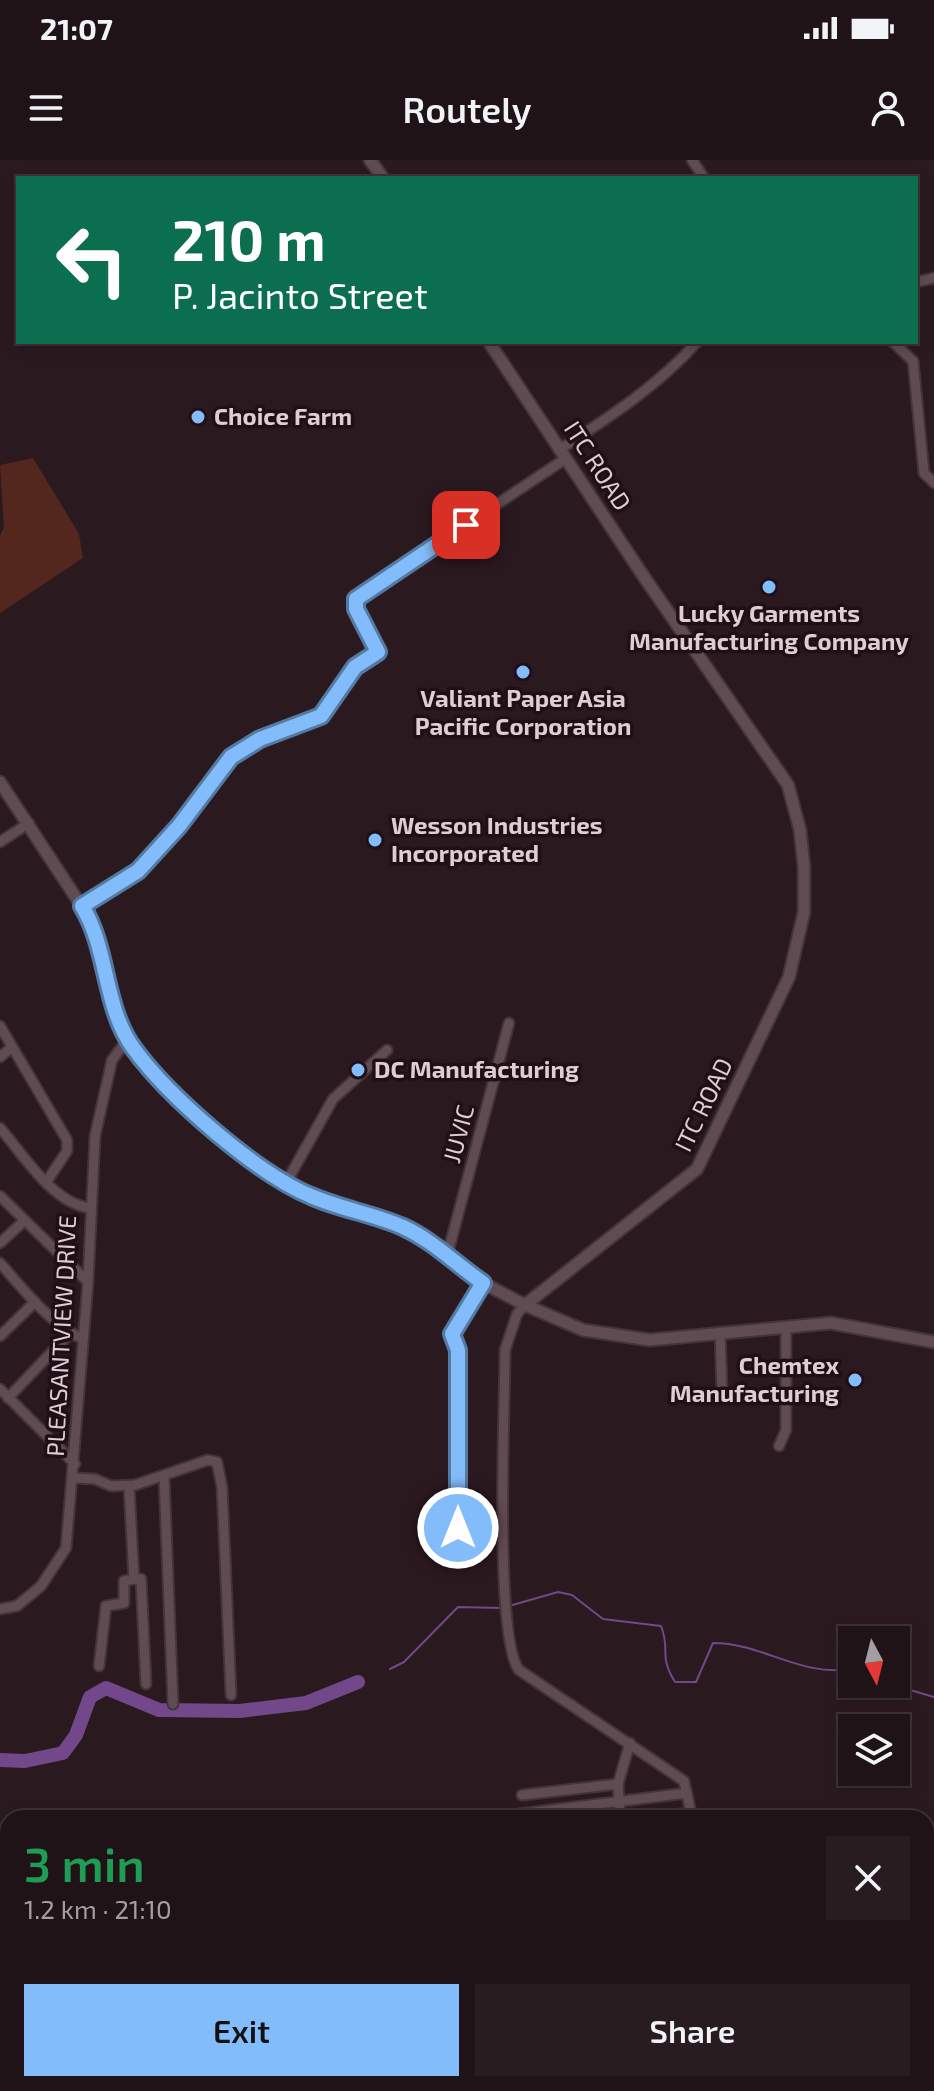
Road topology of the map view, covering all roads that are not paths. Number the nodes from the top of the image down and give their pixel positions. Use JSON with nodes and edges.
{"nodes":[{"id":1,"x":490,"y":344,"type":"edge"},
{"id":2,"x":695,"y":344,"type":"edge"},
{"id":3,"x":895,"y":344,"type":"edge"},
{"id":4,"x":562,"y":454,"type":"junction"},
{"id":5,"x":934,"y":483,"type":"edge"},
{"id":6,"x":0,"y":782,"type":"edge"},
{"id":7,"x":29,"y":823,"type":"junction"},
{"id":8,"x":0,"y":842,"type":"edge"},
{"id":9,"x":82,"y":906,"type":"junction"},
{"id":10,"x":509,"y":1023,"type":"dead end"},
{"id":11,"x":0,"y":1026,"type":"edge"},
{"id":12,"x":128,"y":1039,"type":"junction"},
{"id":13,"x":12,"y":1047,"type":"junction"},
{"id":14,"x":387,"y":1050,"type":"dead end"},
{"id":15,"x":0,"y":1057,"type":"edge"},
{"id":16,"x":0,"y":1128,"type":"edge"},
{"id":17,"x":47,"y":1181,"type":"junction"},
{"id":18,"x":286,"y":1183,"type":"junction"},
{"id":19,"x":0,"y":1196,"type":"edge"},
{"id":20,"x":90,"y":1208,"type":"junction"},
{"id":21,"x":23,"y":1222,"type":"junction"},
{"id":22,"x":0,"y":1243,"type":"edge"},
{"id":23,"x":447,"y":1256,"type":"junction"},
{"id":24,"x":0,"y":1264,"type":"edge"},
{"id":25,"x":88,"y":1282,"type":"junction"},
{"id":26,"x":483,"y":1283,"type":"junction"},
{"id":27,"x":35,"y":1302,"type":"junction"},
{"id":28,"x":525,"y":1305,"type":"junction"},
{"id":29,"x":786,"y":1328,"type":"junction"},
{"id":30,"x":720,"y":1332,"type":"junction"},
{"id":31,"x":70,"y":1333,"type":"junction"},
{"id":32,"x":0,"y":1336,"type":"edge"},
{"id":33,"x":83,"y":1339,"type":"junction"},
{"id":34,"x":934,"y":1342,"type":"edge"},
{"id":35,"x":0,"y":1389,"type":"edge"},
{"id":36,"x":722,"y":1391,"type":"dead end"},
{"id":37,"x":8,"y":1398,"type":"junction"},
{"id":38,"x":779,"y":1446,"type":"dead end"},
{"id":39,"x":75,"y":1464,"type":"junction"},
{"id":40,"x":164,"y":1476,"type":"junction"},
{"id":41,"x":74,"y":1478,"type":"junction"},
{"id":42,"x":129,"y":1486,"type":"junction"},
{"id":43,"x":458,"y":1559,"type":"dead end"},
{"id":44,"x":134,"y":1579,"type":"junction"},
{"id":45,"x":0,"y":1609,"type":"edge"},
{"id":46,"x":99,"y":1666,"type":"dead end"},
{"id":47,"x":146,"y":1684,"type":"dead end"},
{"id":48,"x":231,"y":1695,"type":"dead end"},
{"id":49,"x":173,"y":1704,"type":"dead end"},
{"id":50,"x":630,"y":1743,"type":"junction"},
{"id":51,"x":618,"y":1784,"type":"junction"},
{"id":52,"x":687,"y":1793,"type":"junction"},
{"id":53,"x":522,"y":1795,"type":"dead end"},
{"id":54,"x":618,"y":1801,"type":"junction"},
{"id":55,"x":575,"y":1810,"type":"edge"},
{"id":56,"x":619,"y":1810,"type":"edge"},
{"id":57,"x":690,"y":1810,"type":"edge"}],
"edges":[{"from":1,"to":4,"type":"street","name":"ITC ROAD"},
{"from":2,"to":4,"type":"street"},
{"from":3,"to":5,"type":"street"},
{"from":4,"to":9,"type":"street"},
{"from":4,"to":28,"type":"street","name":"ITC ROAD"},
{"from":6,"to":7,"type":"street"},
{"from":7,"to":8,"type":"street"},
{"from":7,"to":9,"type":"street"},
{"from":9,"to":12,"type":"street"},
{"from":10,"to":23,"type":"street","name":"JUVIC"},
{"from":11,"to":13,"type":"street"},
{"from":12,"to":18,"type":"street"},
{"from":12,"to":20,"type":"street","name":"PLEASANTVIEW DRIVE"},
{"from":13,"to":15,"type":"street"},
{"from":13,"to":17,"type":"street"},
{"from":14,"to":18,"type":"street"},
{"from":16,"to":17,"type":"street"},
{"from":17,"to":20,"type":"street"},
{"from":18,"to":23,"type":"street"},
{"from":19,"to":21,"type":"street"},
{"from":20,"to":25,"type":"street","name":"PLEASANTVIEW DRIVE"},
{"from":21,"to":22,"type":"street"},
{"from":21,"to":25,"type":"street"},
{"from":23,"to":26,"type":"street"},
{"from":24,"to":27,"type":"street"},
{"from":25,"to":33,"type":"street","name":"PLEASANTVIEW DRIVE"},
{"from":26,"to":28,"type":"street"},
{"from":26,"to":43,"type":"street"},
{"from":27,"to":31,"type":"street"},
{"from":27,"to":32,"type":"street"},
{"from":28,"to":30,"type":"street"},
{"from":28,"to":50,"type":"street","name":"ITC ROAD"},
{"from":29,"to":30,"type":"street"},
{"from":29,"to":34,"type":"street"},
{"from":29,"to":38,"type":"street"},
{"from":30,"to":36,"type":"street"},
{"from":31,"to":33,"type":"street"},
{"from":31,"to":37,"type":"street"},
{"from":33,"to":39,"type":"street","name":"PLEASANTVIEW DRIVE"},
{"from":35,"to":37,"type":"street"},
{"from":37,"to":39,"type":"street"},
{"from":39,"to":41,"type":"street","name":"PLEASANTVIEW DRIVE"},
{"from":40,"to":42,"type":"street"},
{"from":40,"to":48,"type":"street"},
{"from":40,"to":49,"type":"street"},
{"from":41,"to":42,"type":"street"},
{"from":41,"to":45,"type":"street","name":"PLEASANTVIEW DRIVE"},
{"from":42,"to":44,"type":"street"},
{"from":44,"to":46,"type":"street"},
{"from":44,"to":47,"type":"street"},
{"from":50,"to":51,"type":"street"},
{"from":50,"to":52,"type":"street","name":"ITC ROAD"},
{"from":51,"to":53,"type":"street"},
{"from":51,"to":54,"type":"street"},
{"from":52,"to":54,"type":"street"},
{"from":52,"to":57,"type":"street"},
{"from":54,"to":55,"type":"street"},
{"from":54,"to":56,"type":"street"}]}
